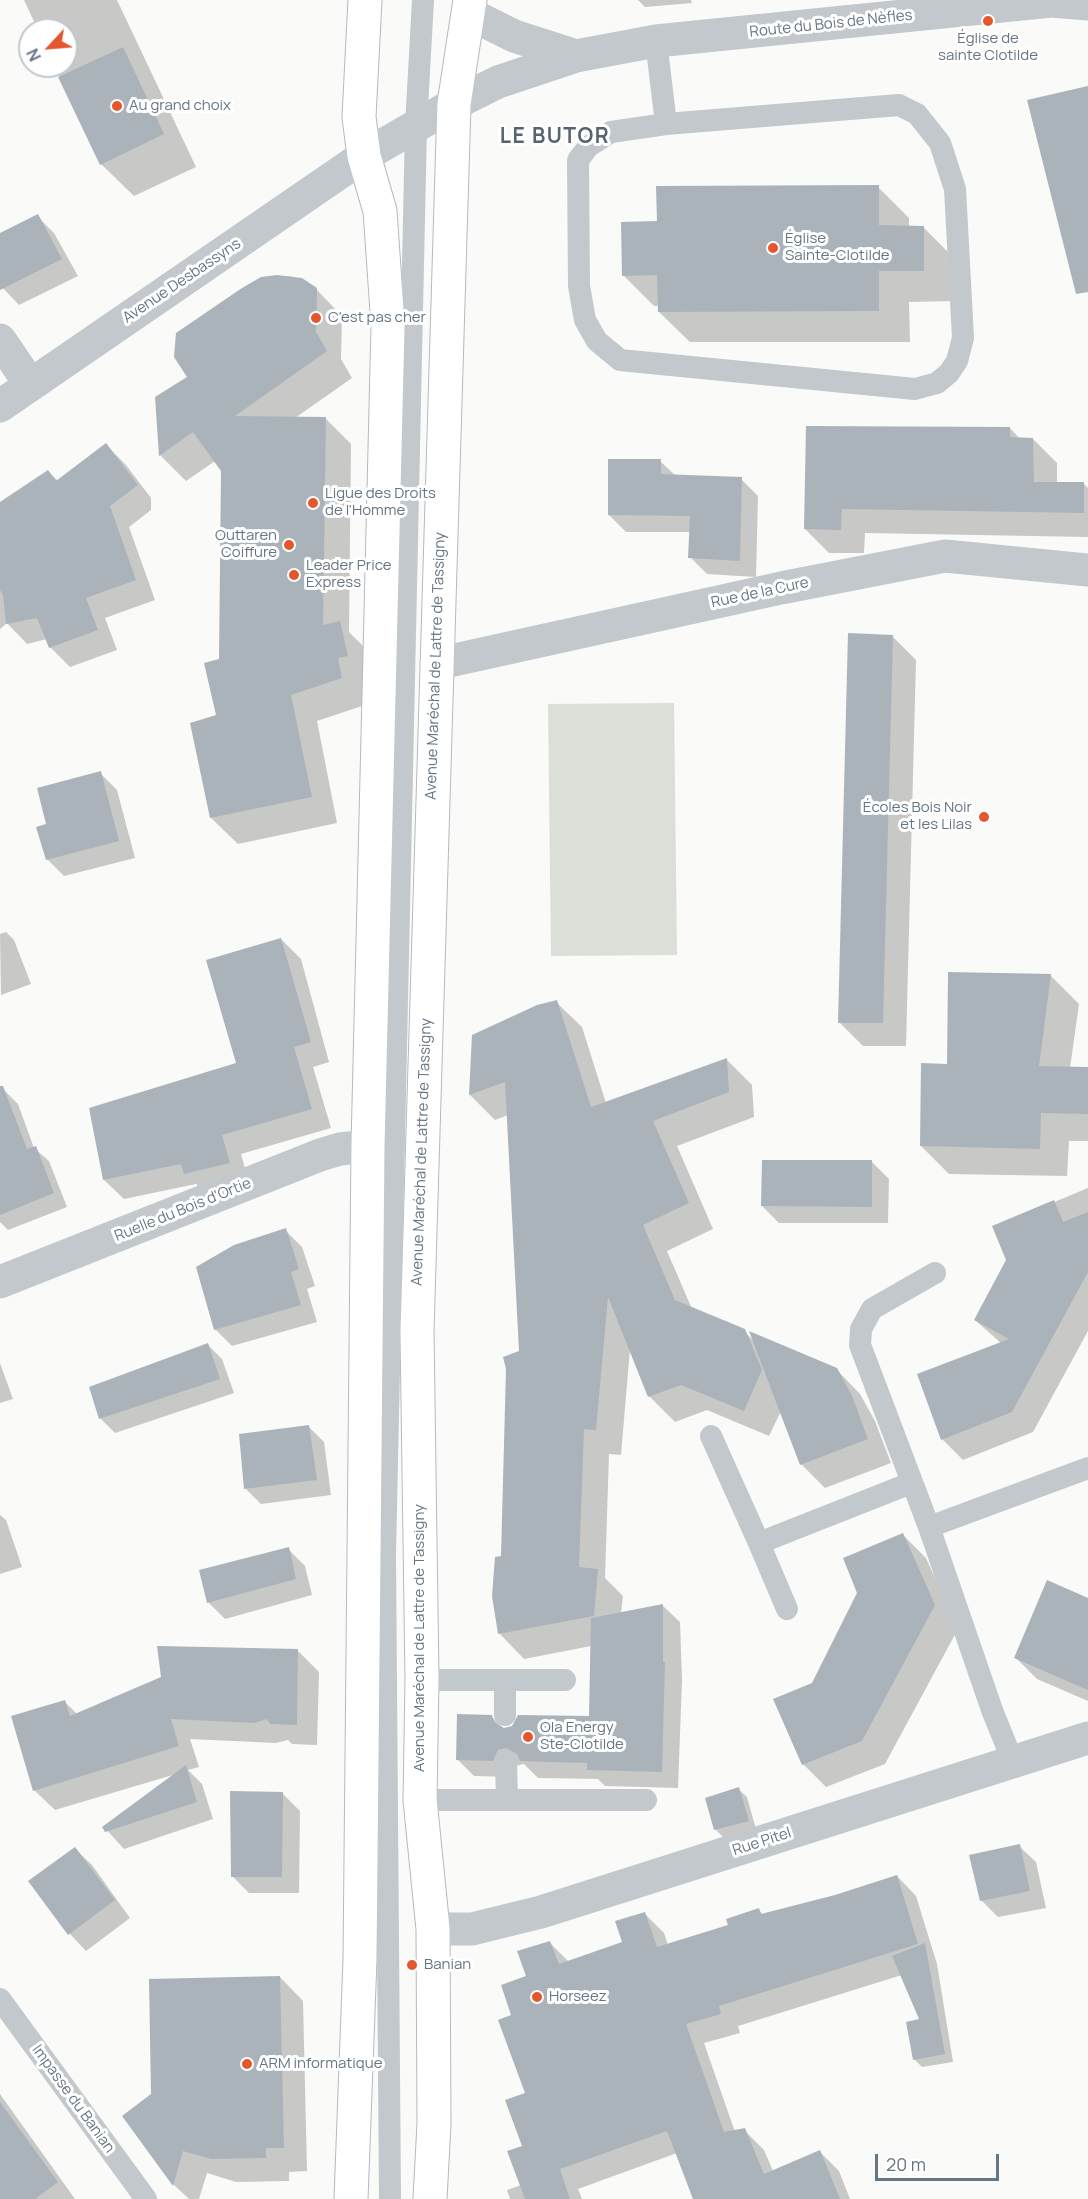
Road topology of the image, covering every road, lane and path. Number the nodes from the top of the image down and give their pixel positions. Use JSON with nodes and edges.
{"nodes":[{"id":1,"x":365,"y":0,"type":"edge"},
{"id":2,"x":423,"y":0,"type":"edge"},
{"id":3,"x":1088,"y":4,"type":"edge"},
{"id":4,"x":470,"y":7,"type":"edge"},
{"id":5,"x":656,"y":41,"type":"junction"},
{"id":6,"x":576,"y":56,"type":"junction"},
{"id":7,"x":454,"y":104,"type":"junction"},
{"id":8,"x":666,"y":124,"type":"junction"},
{"id":9,"x":416,"y":126,"type":"junction"},
{"id":10,"x":364,"y":156,"type":"junction"},
{"id":11,"x":0,"y":340,"type":"edge"},
{"id":12,"x":30,"y":384,"type":"junction"},
{"id":13,"x":0,"y":406,"type":"edge"},
{"id":14,"x":1088,"y":570,"type":"edge"},
{"id":15,"x":436,"y":664,"type":"junction"},
{"id":16,"x":368,"y":1146,"type":"junction"},
{"id":17,"x":935,"y":1274,"type":"dead end"},
{"id":18,"x":0,"y":1282,"type":"edge"},
{"id":19,"x":711,"y":1436,"type":"dead end"},
{"id":20,"x":1088,"y":1468,"type":"edge"},
{"id":21,"x":911,"y":1483,"type":"junction"},
{"id":22,"x":929,"y":1527,"type":"junction"},
{"id":23,"x":759,"y":1543,"type":"junction"},
{"id":24,"x":787,"y":1609,"type":"dead end"},
{"id":25,"x":422,"y":1680,"type":"junction"},
{"id":26,"x":506,"y":1680,"type":"junction"},
{"id":27,"x":565,"y":1680,"type":"dead end"},
{"id":28,"x":506,"y":1715,"type":"dead end"},
{"id":29,"x":1088,"y":1738,"type":"edge"},
{"id":30,"x":506,"y":1761,"type":"dead end"},
{"id":31,"x":1013,"y":1762,"type":"junction"},
{"id":32,"x":420,"y":1800,"type":"junction"},
{"id":33,"x":507,"y":1800,"type":"junction"},
{"id":34,"x":646,"y":1800,"type":"dead end"},
{"id":35,"x":433,"y":1929,"type":"junction"},
{"id":36,"x":0,"y":1999,"type":"edge"},
{"id":37,"x":146,"y":2199,"type":"edge"},
{"id":38,"x":351,"y":2199,"type":"edge"},
{"id":39,"x":390,"y":2199,"type":"edge"},
{"id":40,"x":430,"y":2199,"type":"edge"}],
"edges":[{"from":1,"to":10,"type":"main road"},
{"from":2,"to":9,"type":"lane","name":"Avenue Maréchal de Lattre de Tassigny"},
{"from":3,"to":5,"type":"street","name":"Route du Bois de Nèfles"},
{"from":4,"to":6,"type":"street","name":"Route du Bois de Nèfles"},
{"from":4,"to":7,"type":"main road","name":"Avenue Maréchal de Lattre de Tassigny"},
{"from":5,"to":6,"type":"street","name":"Route du Bois de Nèfles"},
{"from":5,"to":8,"type":"lane"},
{"from":6,"to":7,"type":"street","name":"Route du Bois de Nèfles"},
{"from":7,"to":9,"type":"street","name":"Route du Bois de Nèfles"},
{"from":7,"to":15,"type":"main road","name":"Avenue Maréchal de Lattre de Tassigny"},
{"from":8,"to":8,"type":"lane"},
{"from":9,"to":10,"type":"street","name":"Route du Bois de Nèfles"},
{"from":9,"to":39,"type":"lane","name":"Avenue Maréchal de Lattre de Tassigny"},
{"from":10,"to":12,"type":"street","name":"Avenue Desbassyns"},
{"from":10,"to":16,"type":"main road"},
{"from":11,"to":12,"type":"street"},
{"from":12,"to":13,"type":"street","name":"Avenue Desbassyns"},
{"from":14,"to":15,"type":"street","name":"Rue de la Cure"},
{"from":15,"to":25,"type":"main road","name":"Avenue Maréchal de Lattre de Tassigny"},
{"from":16,"to":18,"type":"street","name":"Ruelle du Bois d'Ortie"},
{"from":16,"to":38,"type":"main road"},
{"from":17,"to":21,"type":"lane"},
{"from":19,"to":23,"type":"lane"},
{"from":20,"to":22,"type":"lane"},
{"from":21,"to":22,"type":"lane"},
{"from":21,"to":23,"type":"lane"},
{"from":22,"to":31,"type":"lane"},
{"from":23,"to":24,"type":"lane"},
{"from":25,"to":26,"type":"lane"},
{"from":25,"to":32,"type":"main road","name":"Avenue Maréchal de Lattre de Tassigny"},
{"from":26,"to":27,"type":"lane"},
{"from":26,"to":28,"type":"lane"},
{"from":29,"to":31,"type":"street","name":"Rue Pitel"},
{"from":30,"to":33,"type":"lane"},
{"from":31,"to":35,"type":"street","name":"Rue Pitel"},
{"from":32,"to":33,"type":"lane"},
{"from":32,"to":35,"type":"main road","name":"Avenue Maréchal de Lattre de Tassigny"},
{"from":33,"to":34,"type":"lane"},
{"from":35,"to":40,"type":"main road","name":"Avenue Maréchal de Lattre de Tassigny"},
{"from":36,"to":37,"type":"lane","name":"Impasse du Banian"}]}
